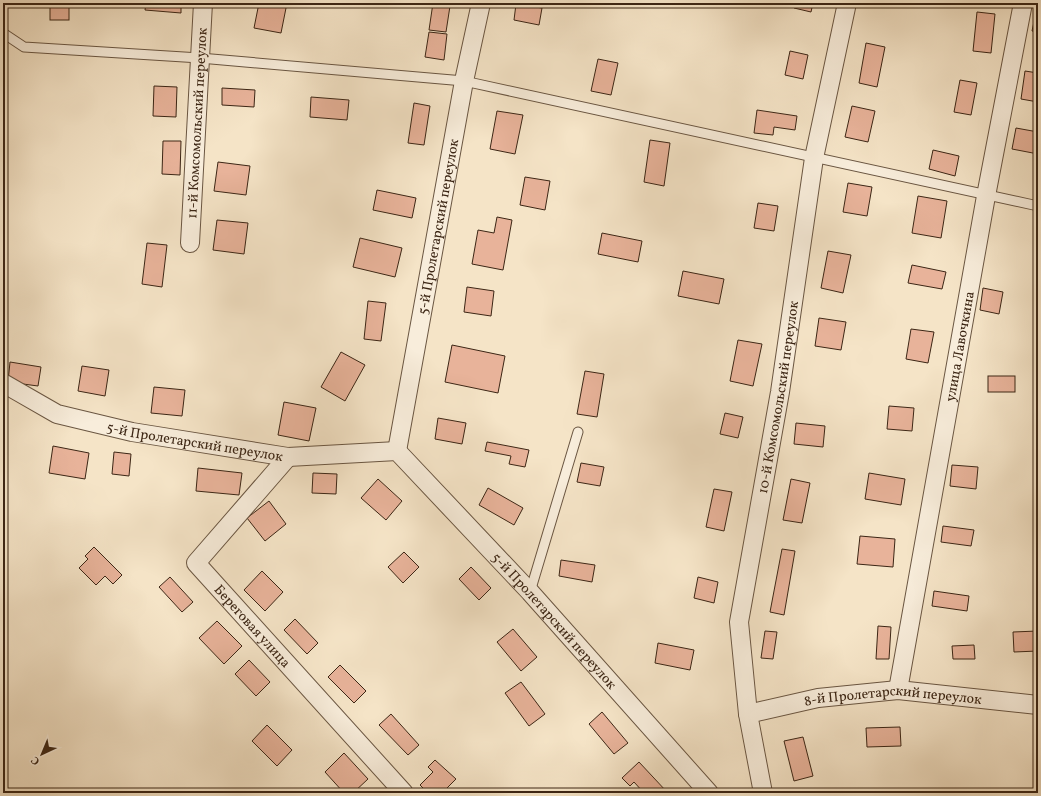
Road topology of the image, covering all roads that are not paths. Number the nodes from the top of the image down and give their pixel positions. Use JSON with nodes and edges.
{"nodes":[{"id":1,"x":202,"y":3,"type":"edge"},
{"id":2,"x":481,"y":3,"type":"edge"},
{"id":3,"x":847,"y":3,"type":"edge"},
{"id":4,"x":1023,"y":3,"type":"edge"},
{"id":5,"x":3,"y":34,"type":"edge"},
{"id":6,"x":200,"y":58,"type":"junction"},
{"id":7,"x":464,"y":81,"type":"junction"},
{"id":8,"x":814,"y":158,"type":"junction"},
{"id":9,"x":986,"y":196,"type":"junction"},
{"id":10,"x":1038,"y":206,"type":"edge"},
{"id":11,"x":190,"y":243,"type":"dead end"},
{"id":12,"x":3,"y":384,"type":"edge"},
{"id":13,"x":578,"y":432,"type":"dead end"},
{"id":14,"x":397,"y":451,"type":"junction"},
{"id":15,"x":288,"y":457,"type":"junction"},
{"id":16,"x":530,"y":592,"type":"junction"},
{"id":17,"x":898,"y":690,"type":"junction"},
{"id":18,"x":1038,"y":705,"type":"edge"},
{"id":19,"x":748,"y":714,"type":"junction"},
{"id":20,"x":404,"y":793,"type":"edge"},
{"id":21,"x":709,"y":793,"type":"edge"},
{"id":22,"x":763,"y":793,"type":"edge"}],
"edges":[{"from":1,"to":6,"type":"street","name":"11-й Комсомольский переулок"},
{"from":2,"to":7,"type":"street","name":"5-й Пролетарский переулок"},
{"from":3,"to":8,"type":"street","name":"10-й Комсомольский переулок"},
{"from":4,"to":9,"type":"street","name":"улица Лавочкина"},
{"from":5,"to":6,"type":"lane"},
{"from":6,"to":7,"type":"lane"},
{"from":6,"to":11,"type":"street","name":"11-й Комсомольский переулок"},
{"from":7,"to":8,"type":"lane"},
{"from":7,"to":14,"type":"street","name":"5-й Пролетарский переулок"},
{"from":8,"to":9,"type":"lane"},
{"from":8,"to":19,"type":"street","name":"10-й Комсомольский переулок"},
{"from":9,"to":10,"type":"lane"},
{"from":9,"to":17,"type":"street","name":"улица Лавочкина"},
{"from":12,"to":15,"type":"street","name":"5-й Пролетарский переулок"},
{"from":13,"to":16,"type":"lane"},
{"from":14,"to":15,"type":"street","name":"5-й Пролетарский переулок"},
{"from":14,"to":16,"type":"street","name":"5-й Пролетарский переулок"},
{"from":15,"to":20,"type":"street","name":"Береговая улица"},
{"from":16,"to":21,"type":"street","name":"5-й Пролетарский переулок"},
{"from":17,"to":18,"type":"street","name":"8-й Пролетарский переулок"},
{"from":17,"to":19,"type":"street","name":"8-й Пролетарский переулок"},
{"from":19,"to":22,"type":"street","name":"10-й Комсомольский переулок"}]}
